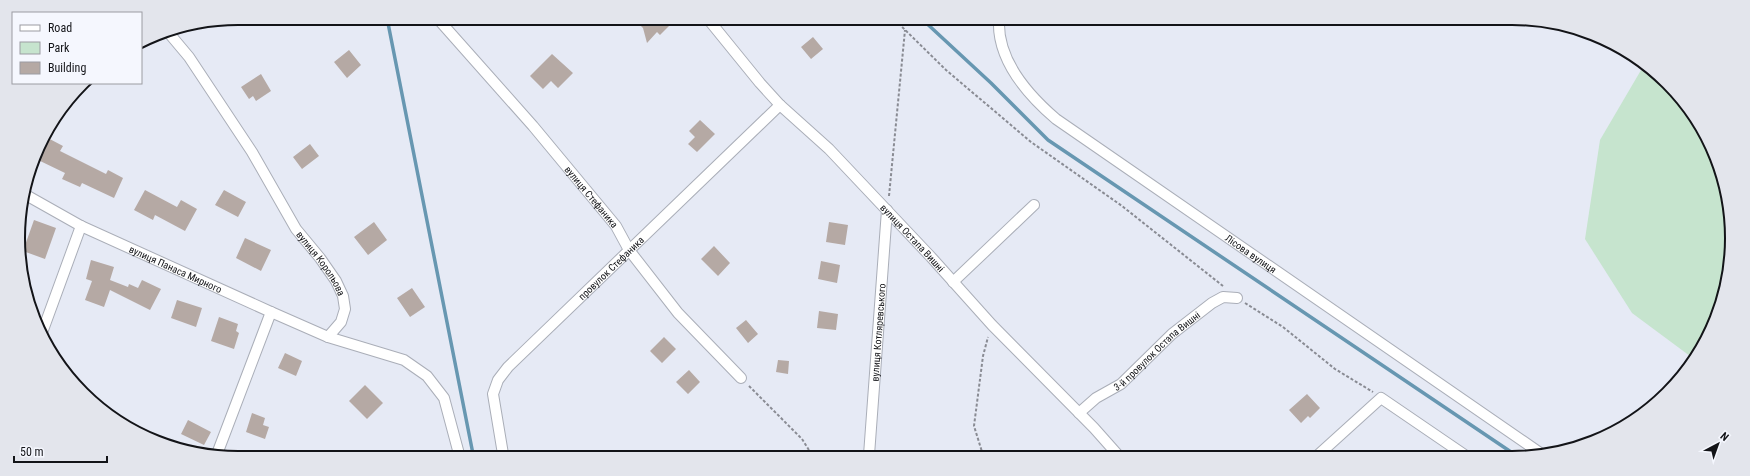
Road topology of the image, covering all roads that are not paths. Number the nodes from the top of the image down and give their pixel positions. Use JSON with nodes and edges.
{"nodes":[{"id":1,"x":443,"y":25,"type":"edge"},
{"id":2,"x":712,"y":25,"type":"edge"},
{"id":3,"x":999,"y":25,"type":"edge"},
{"id":4,"x":171,"y":36,"type":"edge"},
{"id":5,"x":780,"y":105,"type":"junction"},
{"id":6,"x":29,"y":197,"type":"edge"},
{"id":7,"x":1034,"y":205,"type":"dead end"},
{"id":8,"x":887,"y":210,"type":"junction"},
{"id":9,"x":81,"y":226,"type":"junction"},
{"id":10,"x":629,"y":250,"type":"junction"},
{"id":11,"x":953,"y":282,"type":"junction"},
{"id":12,"x":1237,"y":298,"type":"road end"},
{"id":13,"x":271,"y":312,"type":"junction"},
{"id":14,"x":44,"y":327,"type":"edge"},
{"id":15,"x":328,"y":336,"type":"junction"},
{"id":16,"x":741,"y":378,"type":"road end"},
{"id":17,"x":1079,"y":414,"type":"junction"},
{"id":18,"x":218,"y":450,"type":"edge"},
{"id":19,"x":1535,"y":450,"type":"edge"},
{"id":20,"x":458,"y":451,"type":"edge"},
{"id":21,"x":502,"y":451,"type":"edge"},
{"id":22,"x":869,"y":451,"type":"edge"},
{"id":23,"x":1114,"y":451,"type":"edge"},
{"id":24,"x":1323,"y":451,"type":"edge"},
{"id":25,"x":1459,"y":451,"type":"edge"}],
"edges":[{"from":1,"to":10,"type":"street","name":"вулиця Стефаника"},
{"from":2,"to":5,"type":"street","name":"вулиця Остапа Вишні"},
{"from":3,"to":19,"type":"street","name":"Лісова вулиця"},
{"from":4,"to":15,"type":"street","name":"вулиця Корольова"},
{"from":5,"to":8,"type":"street","name":"вулиця Остапа Вишні"},
{"from":5,"to":10,"type":"street","name":"провулок Стефаника"},
{"from":6,"to":9,"type":"street","name":"вулиця Панаса Мирного"},
{"from":7,"to":11,"type":"street"},
{"from":8,"to":11,"type":"street","name":"вулиця Остапа Вишні"},
{"from":8,"to":22,"type":"street","name":"вулиця Котляревського"},
{"from":9,"to":13,"type":"street","name":"вулиця Панаса Мирного"},
{"from":9,"to":14,"type":"street"},
{"from":10,"to":16,"type":"street","name":"вулиця Стефаника"},
{"from":10,"to":21,"type":"street","name":"провулок Стефаника"},
{"from":11,"to":17,"type":"street","name":"вулиця Остапа Вишні"},
{"from":12,"to":17,"type":"street","name":"3-й провулок Остапа Вишні"},
{"from":13,"to":15,"type":"street","name":"вулиця Панаса Мирного"},
{"from":13,"to":18,"type":"street"},
{"from":15,"to":20,"type":"street"},
{"from":17,"to":23,"type":"street","name":"вулиця Остапа Вишні"},
{"from":24,"to":25,"type":"street"}]}
